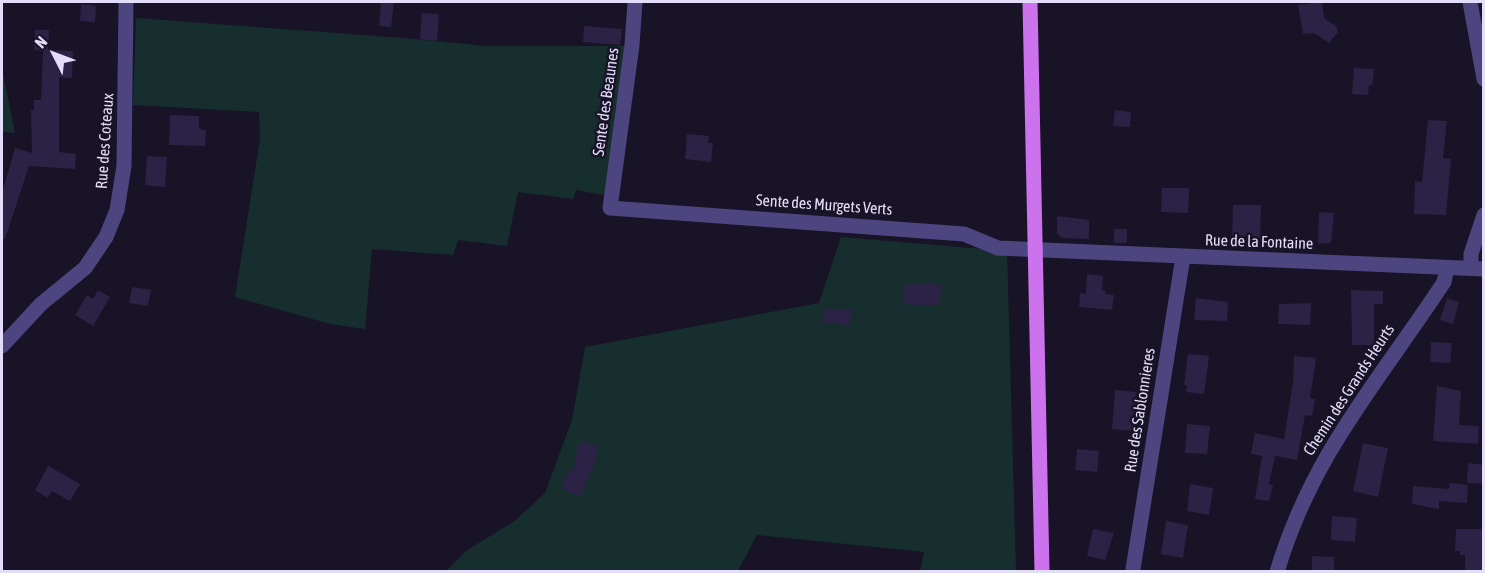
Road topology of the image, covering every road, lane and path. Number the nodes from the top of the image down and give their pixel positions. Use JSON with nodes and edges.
{"nodes":[{"id":1,"x":126,"y":2,"type":"edge"},
{"id":2,"x":635,"y":2,"type":"edge"},
{"id":3,"x":1030,"y":2,"type":"edge"},
{"id":4,"x":1470,"y":2,"type":"edge"},
{"id":5,"x":1484,"y":79,"type":"edge"},
{"id":6,"x":610,"y":208,"type":"joint"},
{"id":7,"x":1484,"y":215,"type":"edge"},
{"id":8,"x":1034,"y":248,"type":"junction"},
{"id":9,"x":1184,"y":257,"type":"junction"},
{"id":10,"x":1447,"y":268,"type":"junction"},
{"id":11,"x":1477,"y":269,"type":"edge"},
{"id":12,"x":3,"y":341,"type":"edge"},
{"id":13,"x":1133,"y":570,"type":"dead end"},
{"id":14,"x":1042,"y":572,"type":"edge"},
{"id":15,"x":1277,"y":572,"type":"edge"}],
"edges":[{"from":1,"to":12,"type":"street","name":"Rue des Coteaux"},
{"from":2,"to":6,"type":"street","name":"Sente des Beaunes"},
{"from":3,"to":8,"type":"main road"},
{"from":4,"to":5,"type":"street"},
{"from":6,"to":8,"type":"street","name":"Sente des Murgets Verts"},
{"from":7,"to":11,"type":"street"},
{"from":8,"to":9,"type":"street","name":"Rue de la Fontaine"},
{"from":8,"to":14,"type":"main road"},
{"from":9,"to":10,"type":"street","name":"Rue de la Fontaine"},
{"from":9,"to":13,"type":"street","name":"Rue des Sablonnieres"},
{"from":10,"to":11,"type":"street","name":"Rue de la Fontaine"},
{"from":10,"to":15,"type":"street","name":"Chemin des Grands Heurts"}]}
